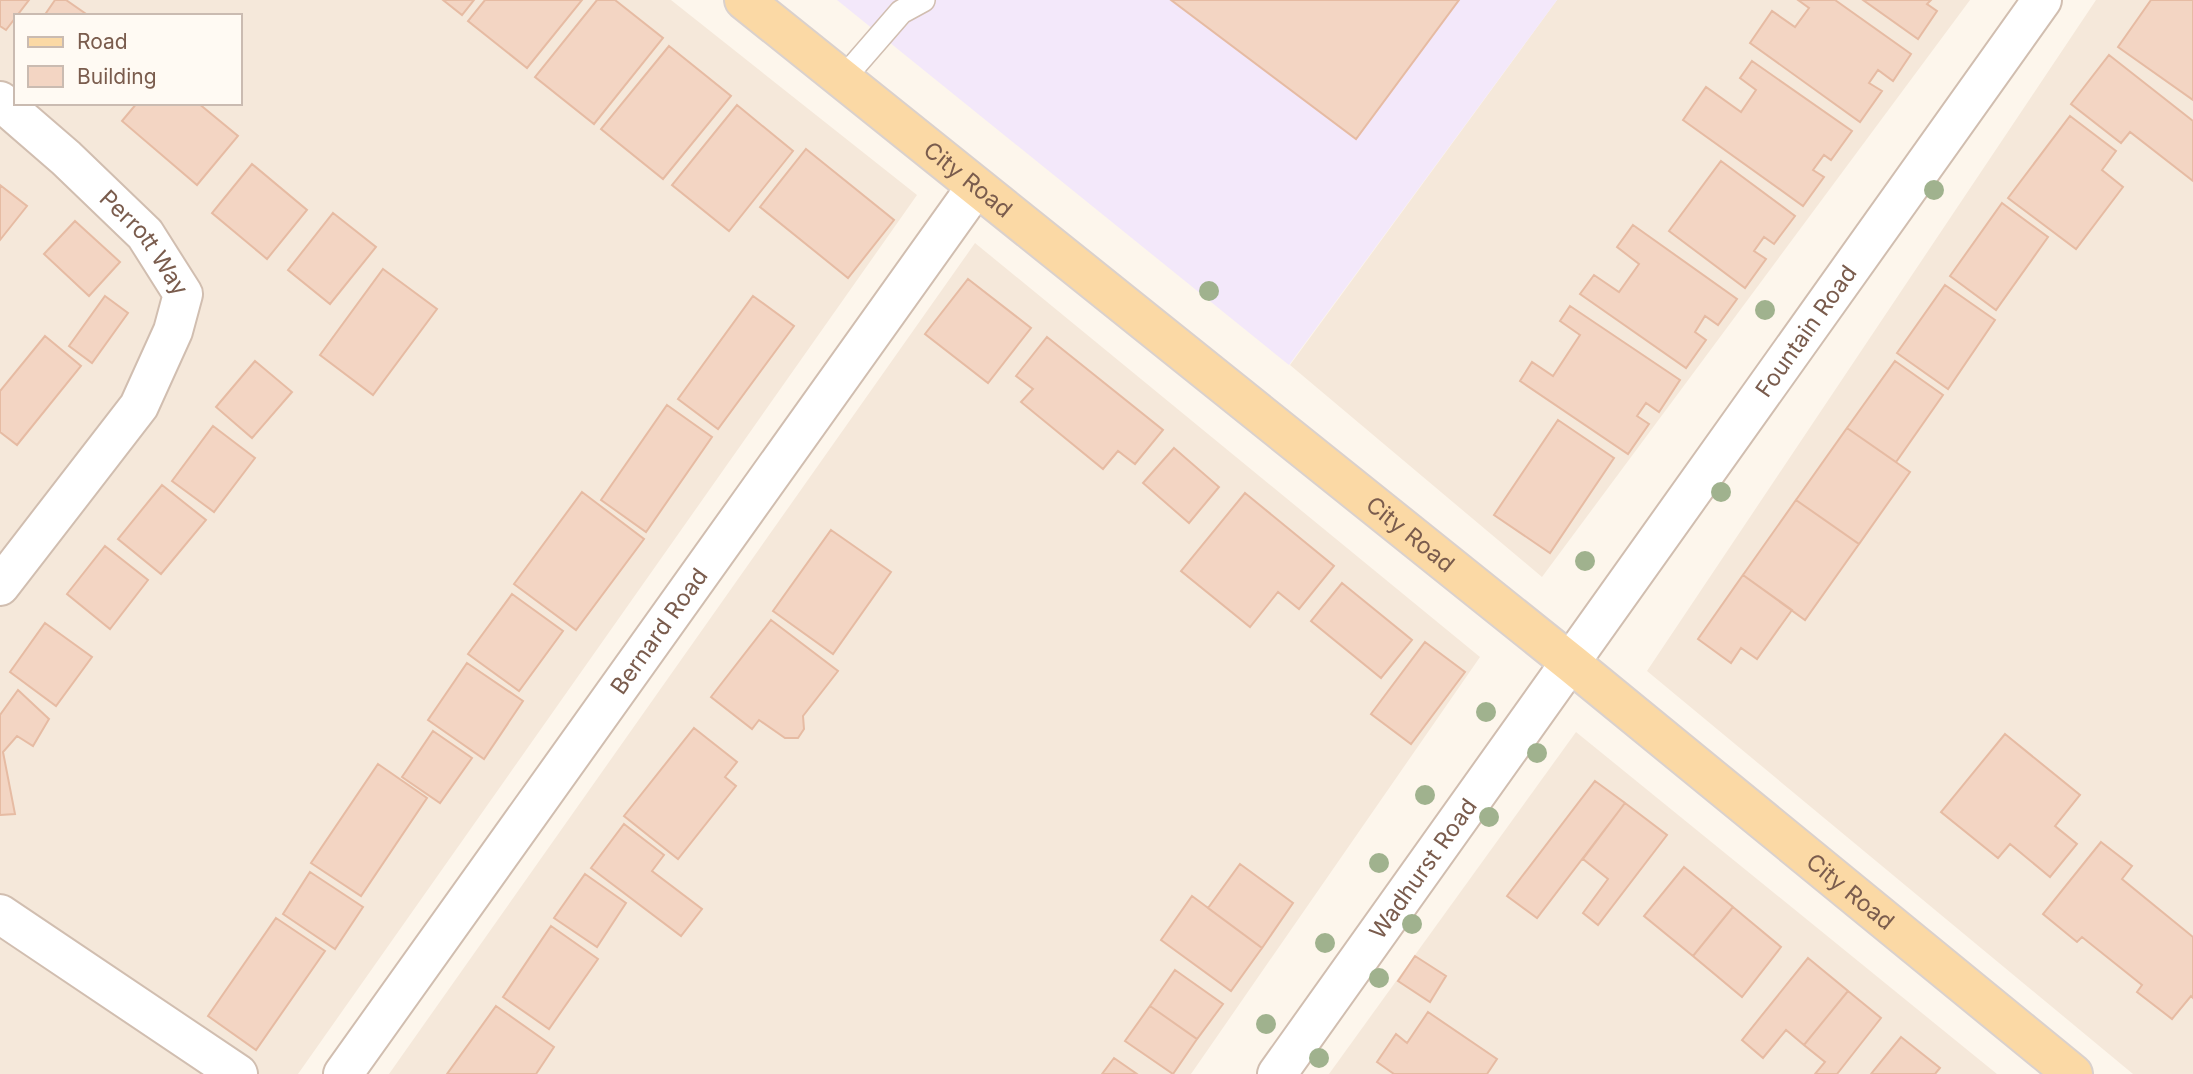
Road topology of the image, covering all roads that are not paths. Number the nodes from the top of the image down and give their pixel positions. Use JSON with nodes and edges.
{"nodes":[{"id":1,"x":744,"y":0,"type":"edge"},
{"id":2,"x":923,"y":0,"type":"edge"},
{"id":3,"x":2042,"y":0,"type":"edge"},
{"id":4,"x":842,"y":80,"type":"junction"},
{"id":5,"x":0,"y":101,"type":"edge"},
{"id":6,"x":976,"y":187,"type":"junction"},
{"id":7,"x":0,"y":586,"type":"edge"},
{"id":8,"x":1572,"y":664,"type":"junction"},
{"id":9,"x":0,"y":914,"type":"edge"},
{"id":10,"x":238,"y":1074,"type":"edge"},
{"id":11,"x":343,"y":1074,"type":"edge"},
{"id":12,"x":1277,"y":1074,"type":"edge"},
{"id":13,"x":2073,"y":1074,"type":"edge"}],
"edges":[{"from":1,"to":4,"type":"main road","name":"City Road"},
{"from":2,"to":4,"type":"lane"},
{"from":3,"to":8,"type":"street","name":"Fountain Road"},
{"from":4,"to":6,"type":"main road","name":"City Road"},
{"from":5,"to":7,"type":"street","name":"Perrott Way"},
{"from":6,"to":8,"type":"main road","name":"City Road"},
{"from":6,"to":11,"type":"street","name":"Bernard Road"},
{"from":8,"to":12,"type":"street","name":"Wadhurst Road"},
{"from":8,"to":13,"type":"main road","name":"City Road"},
{"from":9,"to":10,"type":"street"}]}
